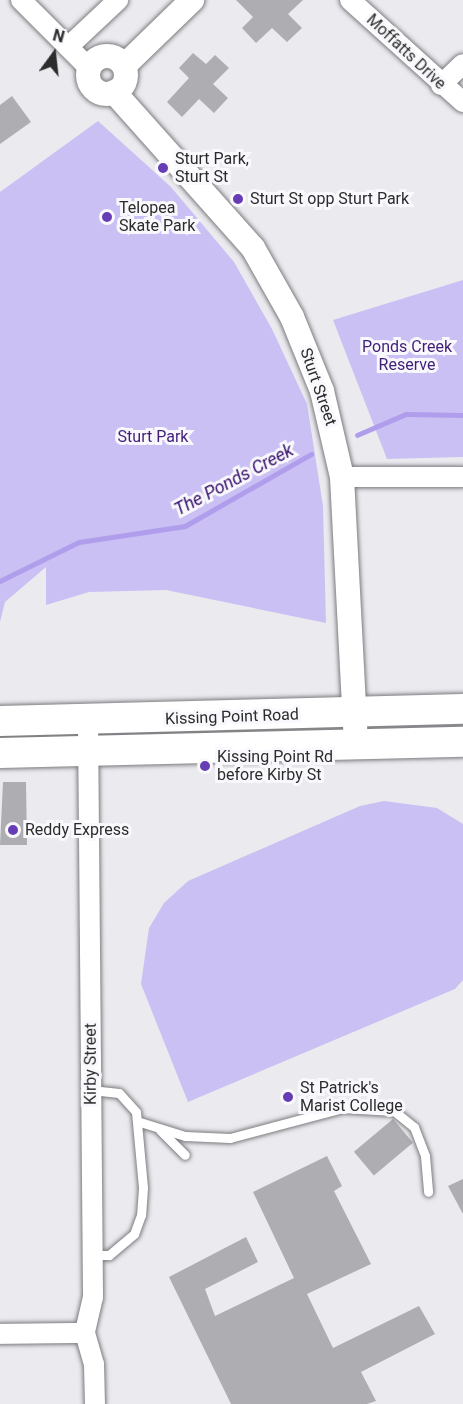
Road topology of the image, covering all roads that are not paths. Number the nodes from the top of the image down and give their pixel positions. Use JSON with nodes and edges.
{"nodes":[{"id":1,"x":21,"y":0,"type":"edge"},
{"id":2,"x":118,"y":0,"type":"edge"},
{"id":3,"x":192,"y":0,"type":"edge"},
{"id":4,"x":350,"y":0,"type":"edge"},
{"id":5,"x":68,"y":47,"type":"junction"},
{"id":6,"x":463,"y":64,"type":"edge"},
{"id":7,"x":124,"y":66,"type":"junction"},
{"id":8,"x":89,"y":68,"type":"junction"},
{"id":9,"x":441,"y":85,"type":"junction"},
{"id":10,"x":114,"y":92,"type":"junction"},
{"id":11,"x":463,"y":102,"type":"edge"},
{"id":12,"x":342,"y":477,"type":"junction"},
{"id":13,"x":463,"y":477,"type":"edge"},
{"id":14,"x":463,"y":710,"type":"edge"},
{"id":15,"x":355,"y":712,"type":"junction"},
{"id":16,"x":0,"y":720,"type":"edge"},
{"id":17,"x":88,"y":721,"type":"junction"},
{"id":18,"x":463,"y":742,"type":"edge"},
{"id":19,"x":356,"y":746,"type":"junction"},
{"id":20,"x":89,"y":752,"type":"junction"},
{"id":21,"x":0,"y":753,"type":"edge"},
{"id":22,"x":91,"y":1090,"type":"junction"},
{"id":23,"x":140,"y":1122,"type":"junction"},
{"id":24,"x":158,"y":1128,"type":"junction"},
{"id":25,"x":184,"y":1155,"type":"dead end"},
{"id":26,"x":428,"y":1192,"type":"dead end"},
{"id":27,"x":92,"y":1255,"type":"junction"},
{"id":28,"x":86,"y":1333,"type":"junction"},
{"id":29,"x":0,"y":1334,"type":"edge"},
{"id":30,"x":95,"y":1404,"type":"edge"}],
"edges":[{"from":1,"to":5,"type":"street"},
{"from":2,"to":5,"type":"street"},
{"from":3,"to":7,"type":"street"},
{"from":4,"to":9,"type":"street","name":"Moffatts Drive"},
{"from":5,"to":8,"type":"street"},
{"from":6,"to":9,"type":"street"},
{"from":7,"to":8,"type":"street"},
{"from":7,"to":10,"type":"street"},
{"from":8,"to":10,"type":"street"},
{"from":9,"to":11,"type":"street","name":"Moffatts Drive"},
{"from":10,"to":12,"type":"street","name":"Sturt Street"},
{"from":12,"to":13,"type":"street"},
{"from":12,"to":15,"type":"street","name":"Sturt Street"},
{"from":14,"to":15,"type":"main road","name":"Kissing Point Road"},
{"from":15,"to":17,"type":"main road","name":"Kissing Point Road"},
{"from":15,"to":19,"type":"street","name":"Sturt Street"},
{"from":16,"to":17,"type":"main road","name":"Kissing Point Road"},
{"from":17,"to":20,"type":"street","name":"Kirby Street"},
{"from":18,"to":19,"type":"main road","name":"Kissing Point Road"},
{"from":19,"to":20,"type":"main road","name":"Kissing Point Road"},
{"from":20,"to":21,"type":"main road","name":"Kissing Point Road"},
{"from":20,"to":22,"type":"street","name":"Kirby Street"},
{"from":22,"to":23,"type":"lane"},
{"from":22,"to":27,"type":"street","name":"Kirby Street"},
{"from":23,"to":24,"type":"lane"},
{"from":23,"to":27,"type":"lane"},
{"from":24,"to":25,"type":"lane"},
{"from":24,"to":26,"type":"lane"},
{"from":27,"to":28,"type":"street","name":"Kirby Street"},
{"from":28,"to":29,"type":"street"},
{"from":28,"to":30,"type":"street","name":"Kirby Street"}]}
